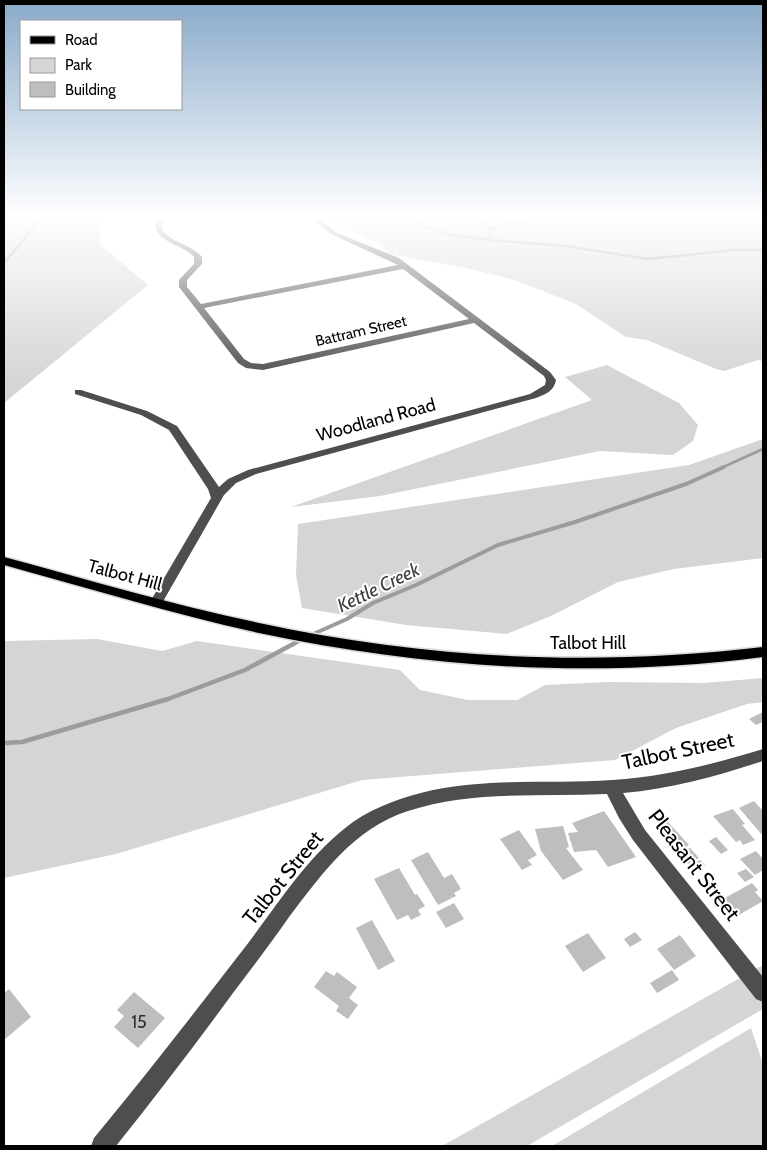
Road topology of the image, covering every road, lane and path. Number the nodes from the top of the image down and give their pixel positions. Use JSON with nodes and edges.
{"nodes":[{"id":1,"x":190,"y":272,"type":"edge"},
{"id":2,"x":376,"y":272,"type":"edge"},
{"id":3,"x":411,"y":272,"type":"edge"},
{"id":4,"x":198,"y":307,"type":"junction"},
{"id":5,"x":475,"y":320,"type":"junction"},
{"id":6,"x":78,"y":392,"type":"dead end"},
{"id":7,"x":216,"y":497,"type":"junction"},
{"id":8,"x":4,"y":561,"type":"edge"},
{"id":9,"x":156,"y":602,"type":"junction"},
{"id":10,"x":763,"y":652,"type":"edge"},
{"id":11,"x":763,"y":755,"type":"edge"},
{"id":12,"x":612,"y":787,"type":"junction"},
{"id":13,"x":763,"y":992,"type":"edge"},
{"id":14,"x":102,"y":1146,"type":"edge"}],
"edges":[{"from":1,"to":4,"type":"street"},
{"from":2,"to":4,"type":"street"},
{"from":3,"to":5,"type":"street"},
{"from":4,"to":5,"type":"street","name":"Battram Street"},
{"from":5,"to":7,"type":"street","name":"Woodland Road"},
{"from":6,"to":7,"type":"street"},
{"from":7,"to":9,"type":"street","name":"Woodland Road"},
{"from":8,"to":9,"type":"main road","name":"Talbot Hill"},
{"from":9,"to":10,"type":"main road","name":"Talbot Hill"},
{"from":11,"to":12,"type":"street","name":"Talbot Street"},
{"from":12,"to":13,"type":"street","name":"Pleasant Street"},
{"from":12,"to":14,"type":"street","name":"Talbot Street"}]}
